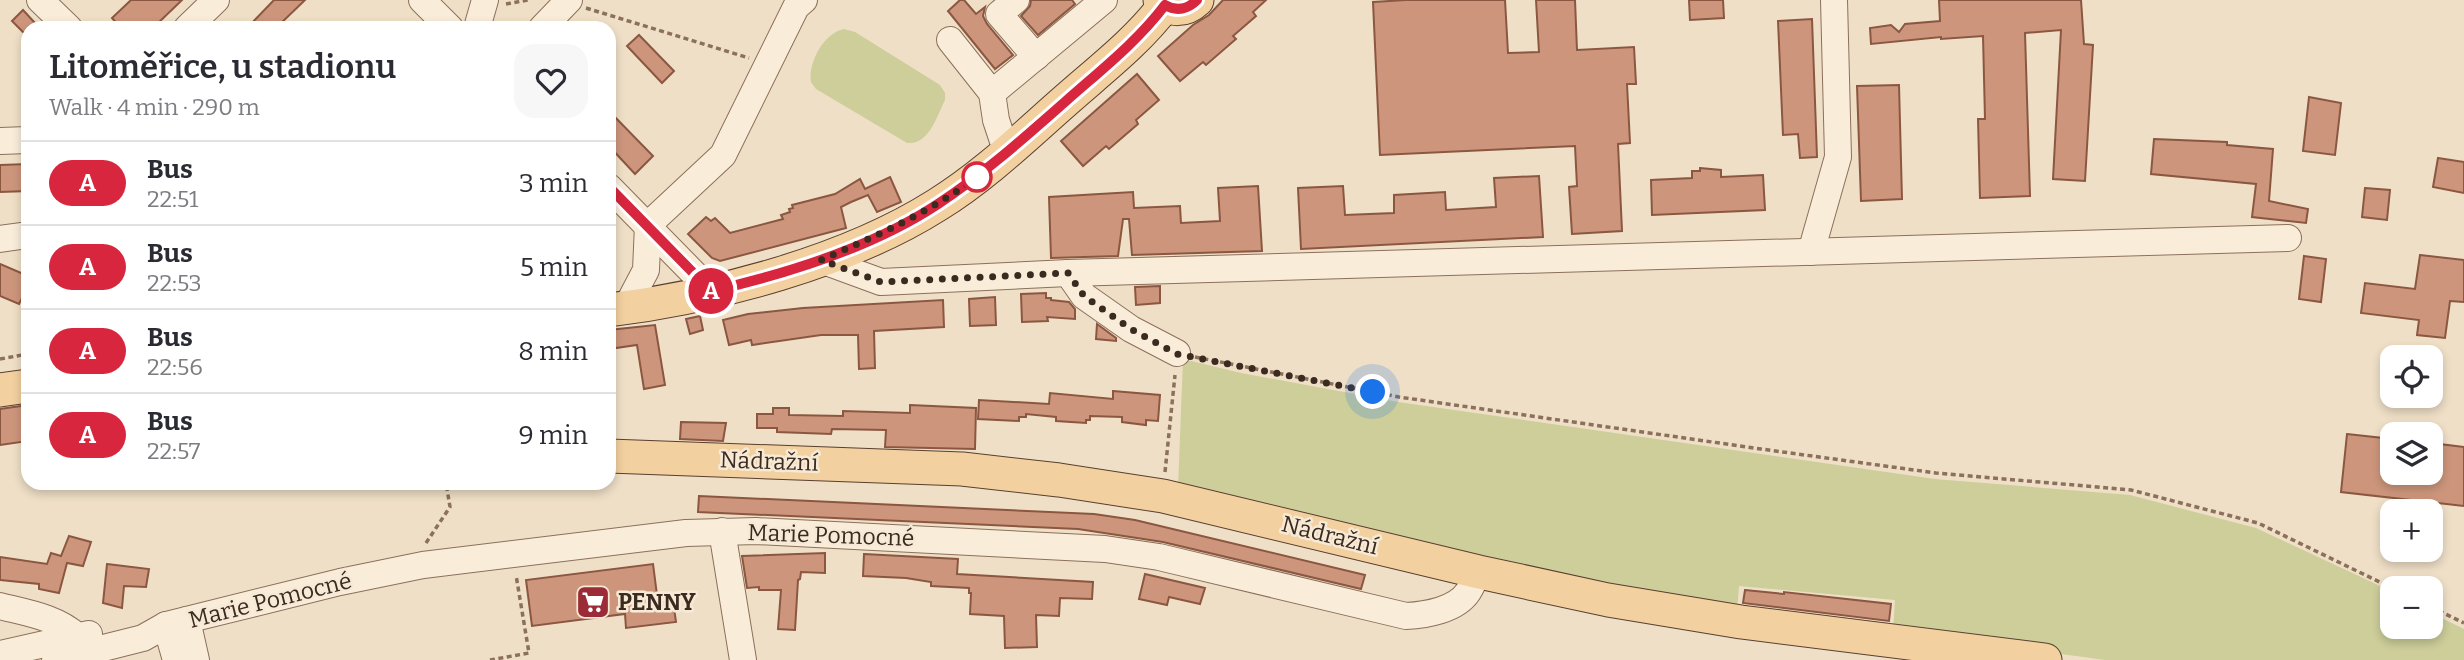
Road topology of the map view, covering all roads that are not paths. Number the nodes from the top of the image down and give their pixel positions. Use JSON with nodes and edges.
{"nodes":[{"id":1,"x":40,"y":0,"type":"edge"},
{"id":2,"x":216,"y":0,"type":"edge"},
{"id":3,"x":422,"y":0,"type":"edge"},
{"id":4,"x":485,"y":0,"type":"edge"},
{"id":5,"x":804,"y":0,"type":"edge"},
{"id":6,"x":1016,"y":0,"type":"edge"},
{"id":7,"x":1104,"y":0,"type":"edge"},
{"id":8,"x":568,"y":1,"type":"edge"},
{"id":9,"x":1174,"y":2,"type":"edge"},
{"id":10,"x":1834,"y":2,"type":"edge"},
{"id":11,"x":62,"y":21,"type":"edge"},
{"id":12,"x":194,"y":21,"type":"edge"},
{"id":13,"x":443,"y":21,"type":"edge"},
{"id":14,"x":479,"y":21,"type":"edge"},
{"id":15,"x":549,"y":21,"type":"edge"},
{"id":16,"x":950,"y":40,"type":"dead end"},
{"id":17,"x":1035,"y":57,"type":"junction"},
{"id":18,"x":992,"y":93,"type":"junction"},
{"id":19,"x":21,"y":140,"type":"edge"},
{"id":20,"x":0,"y":141,"type":"edge"},
{"id":21,"x":1007,"y":153,"type":"junction"},
{"id":22,"x":616,"y":194,"type":"edge"},
{"id":23,"x":648,"y":225,"type":"junction"},
{"id":24,"x":21,"y":236,"type":"edge"},
{"id":25,"x":2288,"y":238,"type":"dead end"},
{"id":26,"x":0,"y":239,"type":"edge"},
{"id":27,"x":1811,"y":252,"type":"junction"},
{"id":28,"x":821,"y":260,"type":"junction"},
{"id":29,"x":1068,"y":273,"type":"junction"},
{"id":30,"x":711,"y":291,"type":"junction"},
{"id":31,"x":617,"y":309,"type":"edge"},
{"id":32,"x":1177,"y":354,"type":"road end"},
{"id":33,"x":21,"y":387,"type":"edge"},
{"id":34,"x":0,"y":390,"type":"edge"},
{"id":35,"x":616,"y":456,"type":"edge"},
{"id":36,"x":722,"y":531,"type":"junction"},
{"id":37,"x":1479,"y":572,"type":"junction"},
{"id":38,"x":6,"y":608,"type":"edge"},
{"id":39,"x":176,"y":623,"type":"junction"},
{"id":40,"x":77,"y":636,"type":"junction"},
{"id":41,"x":13,"y":654,"type":"edge"},
{"id":42,"x":55,"y":660,"type":"edge"},
{"id":43,"x":176,"y":660,"type":"edge"},
{"id":44,"x":197,"y":660,"type":"edge"},
{"id":45,"x":743,"y":660,"type":"edge"},
{"id":46,"x":2045,"y":660,"type":"edge"}],
"edges":[{"from":1,"to":11,"type":"street"},
{"from":2,"to":12,"type":"street"},
{"from":3,"to":13,"type":"street"},
{"from":4,"to":14,"type":"street"},
{"from":5,"to":23,"type":"street"},
{"from":6,"to":17,"type":"street"},
{"from":7,"to":17,"type":"street"},
{"from":8,"to":15,"type":"street"},
{"from":9,"to":21,"type":"main road"},
{"from":10,"to":27,"type":"street"},
{"from":16,"to":18,"type":"street"},
{"from":17,"to":18,"type":"street"},
{"from":18,"to":21,"type":"street"},
{"from":19,"to":20,"type":"street"},
{"from":21,"to":28,"type":"main road"},
{"from":22,"to":23,"type":"street"},
{"from":23,"to":30,"type":"street"},
{"from":23,"to":31,"type":"street"},
{"from":24,"to":26,"type":"street"},
{"from":25,"to":27,"type":"street"},
{"from":27,"to":29,"type":"street"},
{"from":28,"to":29,"type":"street"},
{"from":28,"to":30,"type":"main road"},
{"from":29,"to":32,"type":"street"},
{"from":30,"to":31,"type":"main road"},
{"from":33,"to":34,"type":"main road"},
{"from":35,"to":37,"type":"main road","name":"Nádražní"},
{"from":36,"to":37,"type":"street","name":"Marie Pomocné"},
{"from":36,"to":39,"type":"street","name":"Marie Pomocné"},
{"from":36,"to":45,"type":"street"},
{"from":37,"to":46,"type":"main road","name":"Nádražní"},
{"from":38,"to":40,"type":"street","name":"Marie Pomocné"},
{"from":38,"to":41,"type":"street","name":"Marie Pomocné"},
{"from":39,"to":40,"type":"street","name":"Marie Pomocné"},
{"from":39,"to":42,"type":"street","name":"Marie Pomocné"},
{"from":39,"to":43,"type":"street"},
{"from":39,"to":44,"type":"street"},
{"from":40,"to":41,"type":"street","name":"Marie Pomocné"}]}
